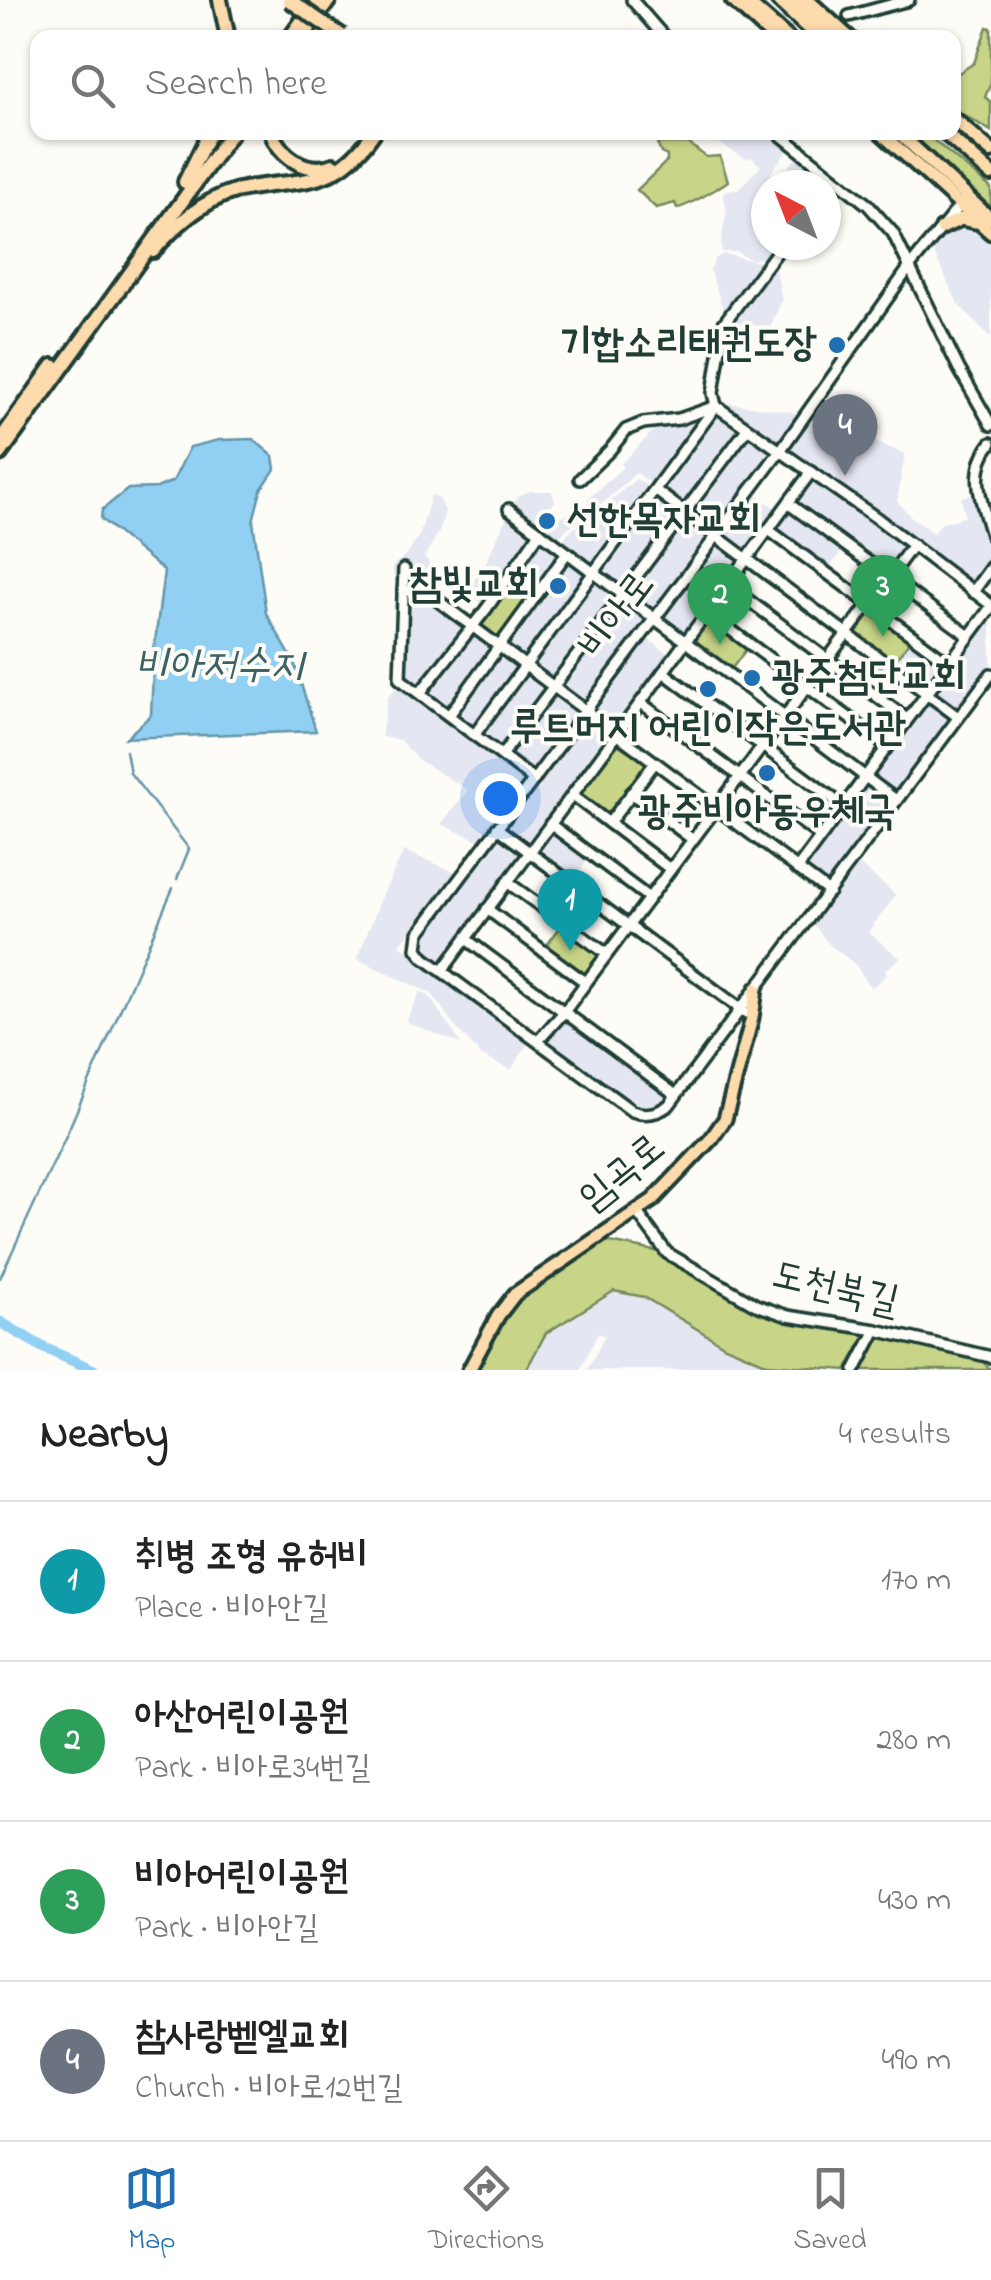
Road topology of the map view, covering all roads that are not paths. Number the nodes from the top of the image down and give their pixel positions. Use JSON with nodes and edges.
{"nodes":[{"id":1,"x":220,"y":0,"type":"edge"},
{"id":2,"x":289,"y":0,"type":"edge"},
{"id":3,"x":300,"y":0,"type":"edge"},
{"id":4,"x":317,"y":0,"type":"edge"},
{"id":5,"x":329,"y":0,"type":"edge"},
{"id":6,"x":632,"y":0,"type":"edge"},
{"id":7,"x":732,"y":0,"type":"edge"},
{"id":8,"x":745,"y":0,"type":"edge"},
{"id":9,"x":778,"y":0,"type":"edge"},
{"id":10,"x":792,"y":0,"type":"edge"},
{"id":11,"x":807,"y":0,"type":"edge"},
{"id":12,"x":909,"y":0,"type":"edge"},
{"id":13,"x":854,"y":14,"type":"dead end"},
{"id":14,"x":226,"y":30,"type":"edge"},
{"id":15,"x":296,"y":30,"type":"edge"},
{"id":16,"x":308,"y":30,"type":"edge"},
{"id":17,"x":336,"y":30,"type":"edge"},
{"id":18,"x":338,"y":30,"type":"edge"},
{"id":19,"x":658,"y":30,"type":"edge"},
{"id":20,"x":765,"y":30,"type":"edge"},
{"id":21,"x":779,"y":30,"type":"edge"},
{"id":22,"x":810,"y":30,"type":"edge"},
{"id":23,"x":837,"y":30,"type":"edge"},
{"id":24,"x":839,"y":30,"type":"edge"},
{"id":25,"x":961,"y":125,"type":"edge"},
{"id":26,"x":961,"y":136,"type":"edge"},
{"id":27,"x":206,"y":140,"type":"edge"},
{"id":28,"x":215,"y":140,"type":"edge"},
{"id":29,"x":226,"y":140,"type":"edge"},
{"id":30,"x":276,"y":140,"type":"edge"},
{"id":31,"x":363,"y":140,"type":"edge"},
{"id":32,"x":367,"y":140,"type":"edge"},
{"id":33,"x":785,"y":140,"type":"edge"},
{"id":34,"x":889,"y":140,"type":"edge"},
{"id":35,"x":907,"y":140,"type":"edge"},
{"id":36,"x":913,"y":140,"type":"edge"},
{"id":37,"x":945,"y":140,"type":"edge"},
{"id":38,"x":953,"y":140,"type":"edge"},
{"id":39,"x":991,"y":151,"type":"edge"},
{"id":40,"x":974,"y":159,"type":"junction"},
{"id":41,"x":930,"y":160,"type":"junction"},
{"id":42,"x":991,"y":163,"type":"edge"},
{"id":43,"x":815,"y":170,"type":"edge"},
{"id":44,"x":991,"y":174,"type":"edge"},
{"id":45,"x":185,"y":182,"type":"junction"},
{"id":46,"x":943,"y":190,"type":"junction"},
{"id":47,"x":841,"y":191,"type":"edge"},
{"id":48,"x":963,"y":201,"type":"junction"},
{"id":49,"x":986,"y":221,"type":"edge"},
{"id":50,"x":942,"y":228,"type":"junction"},
{"id":51,"x":991,"y":233,"type":"edge"},
{"id":52,"x":771,"y":260,"type":"edge"},
{"id":53,"x":911,"y":265,"type":"junction"},
{"id":54,"x":100,"y":314,"type":"junction"},
{"id":55,"x":716,"y":406,"type":"junction"},
{"id":56,"x":991,"y":425,"type":"edge"},
{"id":57,"x":747,"y":428,"type":"junction"},
{"id":58,"x":0,"y":440,"type":"edge"},
{"id":59,"x":991,"y":443,"type":"edge"},
{"id":60,"x":780,"y":450,"type":"junction"},
{"id":61,"x":0,"y":454,"type":"edge"},
{"id":62,"x":811,"y":472,"type":"junction"},
{"id":63,"x":580,"y":479,"type":"dead end"},
{"id":64,"x":655,"y":490,"type":"junction"},
{"id":65,"x":789,"y":504,"type":"junction"},
{"id":66,"x":509,"y":509,"type":"dead end"},
{"id":67,"x":685,"y":511,"type":"junction"},
{"id":68,"x":770,"y":531,"type":"junction"},
{"id":69,"x":540,"y":532,"type":"junction"},
{"id":70,"x":716,"y":534,"type":"junction"},
{"id":71,"x":991,"y":535,"type":"edge"},
{"id":72,"x":913,"y":545,"type":"junction"},
{"id":73,"x":567,"y":553,"type":"junction"},
{"id":74,"x":750,"y":558,"type":"junction"},
{"id":75,"x":991,"y":567,"type":"edge"},
{"id":76,"x":404,"y":569,"type":"dead end"},
{"id":77,"x":594,"y":573,"type":"junction"},
{"id":78,"x":888,"y":577,"type":"junction"},
{"id":79,"x":728,"y":585,"type":"junction"},
{"id":80,"x":403,"y":591,"type":"junction"},
{"id":81,"x":973,"y":592,"type":"junction"},
{"id":82,"x":622,"y":594,"type":"junction"},
{"id":83,"x":868,"y":604,"type":"junction"},
{"id":84,"x":991,"y":606,"type":"edge"},
{"id":85,"x":708,"y":613,"type":"junction"},
{"id":86,"x":654,"y":618,"type":"junction"},
{"id":87,"x":472,"y":627,"type":"junction"},
{"id":88,"x":847,"y":632,"type":"junction"},
{"id":89,"x":969,"y":636,"type":"junction"},
{"id":90,"x":686,"y":642,"type":"junction"},
{"id":91,"x":499,"y":646,"type":"junction"},
{"id":92,"x":826,"y":659,"type":"junction"},
{"id":93,"x":949,"y":663,"type":"junction"},
{"id":94,"x":526,"y":666,"type":"junction"},
{"id":95,"x":663,"y":672,"type":"junction"},
{"id":96,"x":991,"y":674,"type":"edge"},
{"id":97,"x":552,"y":686,"type":"junction"},
{"id":98,"x":806,"y":686,"type":"junction"},
{"id":99,"x":927,"y":691,"type":"junction"},
{"id":100,"x":420,"y":694,"type":"junction"},
{"id":101,"x":641,"y":703,"type":"junction"},
{"id":102,"x":585,"y":711,"type":"junction"},
{"id":103,"x":450,"y":714,"type":"junction"},
{"id":104,"x":784,"y":715,"type":"junction"},
{"id":105,"x":958,"y":716,"type":"junction"},
{"id":106,"x":907,"y":719,"type":"junction"},
{"id":107,"x":475,"y":734,"type":"junction"},
{"id":108,"x":617,"y":734,"type":"junction"},
{"id":109,"x":761,"y":745,"type":"junction"},
{"id":110,"x":887,"y":746,"type":"junction"},
{"id":111,"x":502,"y":755,"type":"junction"},
{"id":112,"x":654,"y":764,"type":"junction"},
{"id":113,"x":739,"y":775,"type":"junction"},
{"id":114,"x":864,"y":776,"type":"junction"},
{"id":115,"x":534,"y":780,"type":"junction"},
{"id":116,"x":632,"y":793,"type":"junction"},
{"id":117,"x":572,"y":795,"type":"junction"},
{"id":118,"x":896,"y":800,"type":"junction"},
{"id":119,"x":842,"y":806,"type":"junction"},
{"id":120,"x":714,"y":809,"type":"junction"},
{"id":121,"x":609,"y":823,"type":"junction"},
{"id":122,"x":550,"y":824,"type":"junction"},
{"id":123,"x":497,"y":828,"type":"junction"},
{"id":124,"x":820,"y":836,"type":"junction"},
{"id":125,"x":692,"y":840,"type":"junction"},
{"id":126,"x":529,"y":852,"type":"junction"},
{"id":127,"x":797,"y":868,"type":"junction"},
{"id":128,"x":670,"y":869,"type":"junction"},
{"id":129,"x":507,"y":882,"type":"junction"},
{"id":130,"x":829,"y":892,"type":"junction"},
{"id":131,"x":648,"y":898,"type":"junction"},
{"id":132,"x":487,"y":910,"type":"junction"},
{"id":133,"x":629,"y":925,"type":"junction"},
{"id":134,"x":466,"y":938,"type":"junction"},
{"id":135,"x":607,"y":954,"type":"junction"},
{"id":136,"x":442,"y":971,"type":"junction"},
{"id":137,"x":586,"y":982,"type":"junction"},
{"id":138,"x":756,"y":990,"type":"junction"},
{"id":139,"x":741,"y":1010,"type":"junction"},
{"id":140,"x":564,"y":1012,"type":"junction"},
{"id":141,"x":752,"y":1018,"type":"junction"},
{"id":142,"x":538,"y":1042,"type":"junction"},
{"id":143,"x":676,"y":1095,"type":"junction"},
{"id":144,"x":636,"y":1212,"type":"junction"},
{"id":145,"x":876,"y":1330,"type":"junction"},
{"id":146,"x":991,"y":1356,"type":"edge"},
{"id":147,"x":470,"y":1370,"type":"edge"},
{"id":148,"x":855,"y":1370,"type":"edge"}],
"edges":[{"from":1,"to":14,"type":"highway"},
{"from":2,"to":17,"type":"highway","bridge":true},
{"from":3,"to":18,"type":"highway","bridge":true},
{"from":4,"to":15,"type":"highway"},
{"from":5,"to":16,"type":"highway"},
{"from":6,"to":19,"type":"street"},
{"from":7,"to":20,"type":"main road"},
{"from":8,"to":21,"type":"main road"},
{"from":9,"to":22,"type":"highway"},
{"from":10,"to":23,"type":"highway"},
{"from":11,"to":24,"type":"highway"},
{"from":12,"to":13,"type":"street"},
{"from":25,"to":39,"type":"highway"},
{"from":26,"to":42,"type":"highway"},
{"from":27,"to":45,"type":"highway"},
{"from":28,"to":45,"type":"highway"},
{"from":29,"to":54,"type":"highway"},
{"from":30,"to":31,"type":"highway"},
{"from":32,"to":54,"type":"highway"},
{"from":33,"to":43,"type":"street"},
{"from":34,"to":46,"type":"main road"},
{"from":35,"to":41,"type":"main road"},
{"from":36,"to":41,"type":"street"},
{"from":37,"to":40,"type":"highway"},
{"from":38,"to":40,"type":"highway"},
{"from":40,"to":44,"type":"highway"},
{"from":41,"to":48,"type":"main road"},
{"from":45,"to":58,"type":"highway"},
{"from":46,"to":48,"type":"main road"},
{"from":46,"to":50,"type":"street"},
{"from":47,"to":53,"type":"street"},
{"from":48,"to":49,"type":"main road"},
{"from":48,"to":50,"type":"street","name":"비아로"},
{"from":49,"to":50,"type":"main road"},
{"from":49,"to":51,"type":"main road"},
{"from":50,"to":53,"type":"street","name":"비아로"},
{"from":52,"to":55,"type":"street"},
{"from":53,"to":56,"type":"street"},
{"from":53,"to":60,"type":"street","name":"비아로"},
{"from":54,"to":61,"type":"highway"},
{"from":55,"to":57,"type":"street"},
{"from":55,"to":63,"type":"street"},
{"from":55,"to":64,"type":"street"},
{"from":57,"to":60,"type":"street"},
{"from":57,"to":67,"type":"street"},
{"from":59,"to":71,"type":"street"},
{"from":60,"to":62,"type":"street"},
{"from":60,"to":70,"type":"street","name":"비아로"},
{"from":62,"to":65,"type":"street"},
{"from":62,"to":72,"type":"street"},
{"from":64,"to":67,"type":"street"},
{"from":64,"to":77,"type":"street"},
{"from":65,"to":68,"type":"street"},
{"from":65,"to":78,"type":"street"},
{"from":66,"to":69,"type":"street"},
{"from":67,"to":70,"type":"street"},
{"from":67,"to":82,"type":"street"},
{"from":68,"to":74,"type":"street"},
{"from":68,"to":83,"type":"street"},
{"from":69,"to":73,"type":"street"},
{"from":69,"to":87,"type":"street"},
{"from":70,"to":74,"type":"street"},
{"from":70,"to":86,"type":"street","name":"비아로"},
{"from":72,"to":78,"type":"street"},
{"from":72,"to":81,"type":"street"},
{"from":73,"to":77,"type":"street"},
{"from":73,"to":91,"type":"street"},
{"from":74,"to":79,"type":"street"},
{"from":74,"to":88,"type":"street"},
{"from":75,"to":81,"type":"street"},
{"from":76,"to":80,"type":"street"},
{"from":77,"to":82,"type":"street"},
{"from":77,"to":94,"type":"street"},
{"from":78,"to":83,"type":"street"},
{"from":78,"to":89,"type":"street"},
{"from":79,"to":85,"type":"street"},
{"from":79,"to":92,"type":"street"},
{"from":80,"to":87,"type":"street"},
{"from":80,"to":100,"type":"street"},
{"from":81,"to":84,"type":"street"},
{"from":82,"to":86,"type":"street"},
{"from":82,"to":97,"type":"street"},
{"from":83,"to":88,"type":"street"},
{"from":83,"to":93,"type":"street"},
{"from":84,"to":89,"type":"street"},
{"from":85,"to":90,"type":"street"},
{"from":85,"to":98,"type":"street"},
{"from":86,"to":90,"type":"street"},
{"from":86,"to":102,"type":"street","name":"비아로"},
{"from":87,"to":91,"type":"street"},
{"from":87,"to":100,"type":"street"},
{"from":88,"to":92,"type":"street"},
{"from":88,"to":99,"type":"street"},
{"from":89,"to":93,"type":"street"},
{"from":90,"to":95,"type":"street"},
{"from":90,"to":104,"type":"street"},
{"from":91,"to":94,"type":"street"},
{"from":91,"to":103,"type":"street"},
{"from":92,"to":98,"type":"street"},
{"from":92,"to":106,"type":"street"},
{"from":93,"to":99,"type":"street"},
{"from":94,"to":97,"type":"street"},
{"from":94,"to":107,"type":"street"},
{"from":95,"to":101,"type":"street"},
{"from":95,"to":109,"type":"street"},
{"from":96,"to":105,"type":"street"},
{"from":97,"to":102,"type":"street"},
{"from":97,"to":111,"type":"street"},
{"from":98,"to":104,"type":"street"},
{"from":98,"to":110,"type":"street"},
{"from":99,"to":105,"type":"street"},
{"from":99,"to":106,"type":"street"},
{"from":100,"to":103,"type":"street"},
{"from":101,"to":108,"type":"street"},
{"from":101,"to":113,"type":"street"},
{"from":102,"to":108,"type":"street"},
{"from":102,"to":115,"type":"street","name":"비아로"},
{"from":103,"to":107,"type":"street"},
{"from":104,"to":109,"type":"street"},
{"from":104,"to":114,"type":"street"},
{"from":105,"to":118,"type":"street"},
{"from":106,"to":110,"type":"street"},
{"from":107,"to":111,"type":"street"},
{"from":108,"to":112,"type":"street"},
{"from":108,"to":117,"type":"street"},
{"from":109,"to":113,"type":"street"},
{"from":109,"to":119,"type":"street"},
{"from":110,"to":114,"type":"street"},
{"from":111,"to":115,"type":"street"},
{"from":112,"to":116,"type":"street"},
{"from":112,"to":120,"type":"street"},
{"from":113,"to":120,"type":"street"},
{"from":113,"to":124,"type":"street"},
{"from":114,"to":118,"type":"street"},
{"from":114,"to":119,"type":"street"},
{"from":115,"to":123,"type":"street","name":"비아로"},
{"from":116,"to":121,"type":"street"},
{"from":116,"to":125,"type":"street"},
{"from":117,"to":121,"type":"street"},
{"from":117,"to":122,"type":"street"},
{"from":118,"to":130,"type":"street"},
{"from":119,"to":124,"type":"street"},
{"from":120,"to":125,"type":"street"},
{"from":120,"to":127,"type":"street"},
{"from":121,"to":128,"type":"street"},
{"from":122,"to":126,"type":"street"},
{"from":122,"to":131,"type":"street"},
{"from":123,"to":126,"type":"street"},
{"from":123,"to":136,"type":"street","name":"비아로"},
{"from":124,"to":127,"type":"street"},
{"from":125,"to":128,"type":"street"},
{"from":126,"to":129,"type":"street"},
{"from":126,"to":133,"type":"street"},
{"from":127,"to":130,"type":"street"},
{"from":128,"to":131,"type":"street"},
{"from":129,"to":132,"type":"street"},
{"from":129,"to":135,"type":"street"},
{"from":130,"to":138,"type":"street"},
{"from":131,"to":133,"type":"street"},
{"from":132,"to":134,"type":"street"},
{"from":132,"to":137,"type":"street"},
{"from":133,"to":135,"type":"street"},
{"from":133,"to":139,"type":"street"},
{"from":134,"to":136,"type":"street"},
{"from":134,"to":140,"type":"street"},
{"from":135,"to":137,"type":"street"},
{"from":136,"to":142,"type":"street","name":"비아로"},
{"from":137,"to":140,"type":"street"},
{"from":138,"to":139,"type":"street"},
{"from":138,"to":141,"type":"main road","name":"임곡로"},
{"from":139,"to":141,"type":"street"},
{"from":139,"to":143,"type":"street"},
{"from":140,"to":142,"type":"street"},
{"from":140,"to":143,"type":"street"},
{"from":141,"to":144,"type":"main road","name":"임곡로"},
{"from":142,"to":143,"type":"street","name":"비아로"},
{"from":144,"to":145,"type":"street","name":"도천북길"},
{"from":144,"to":147,"type":"main road","name":"임곡로"},
{"from":145,"to":146,"type":"street","name":"도천북길"},
{"from":145,"to":148,"type":"street"}]}
